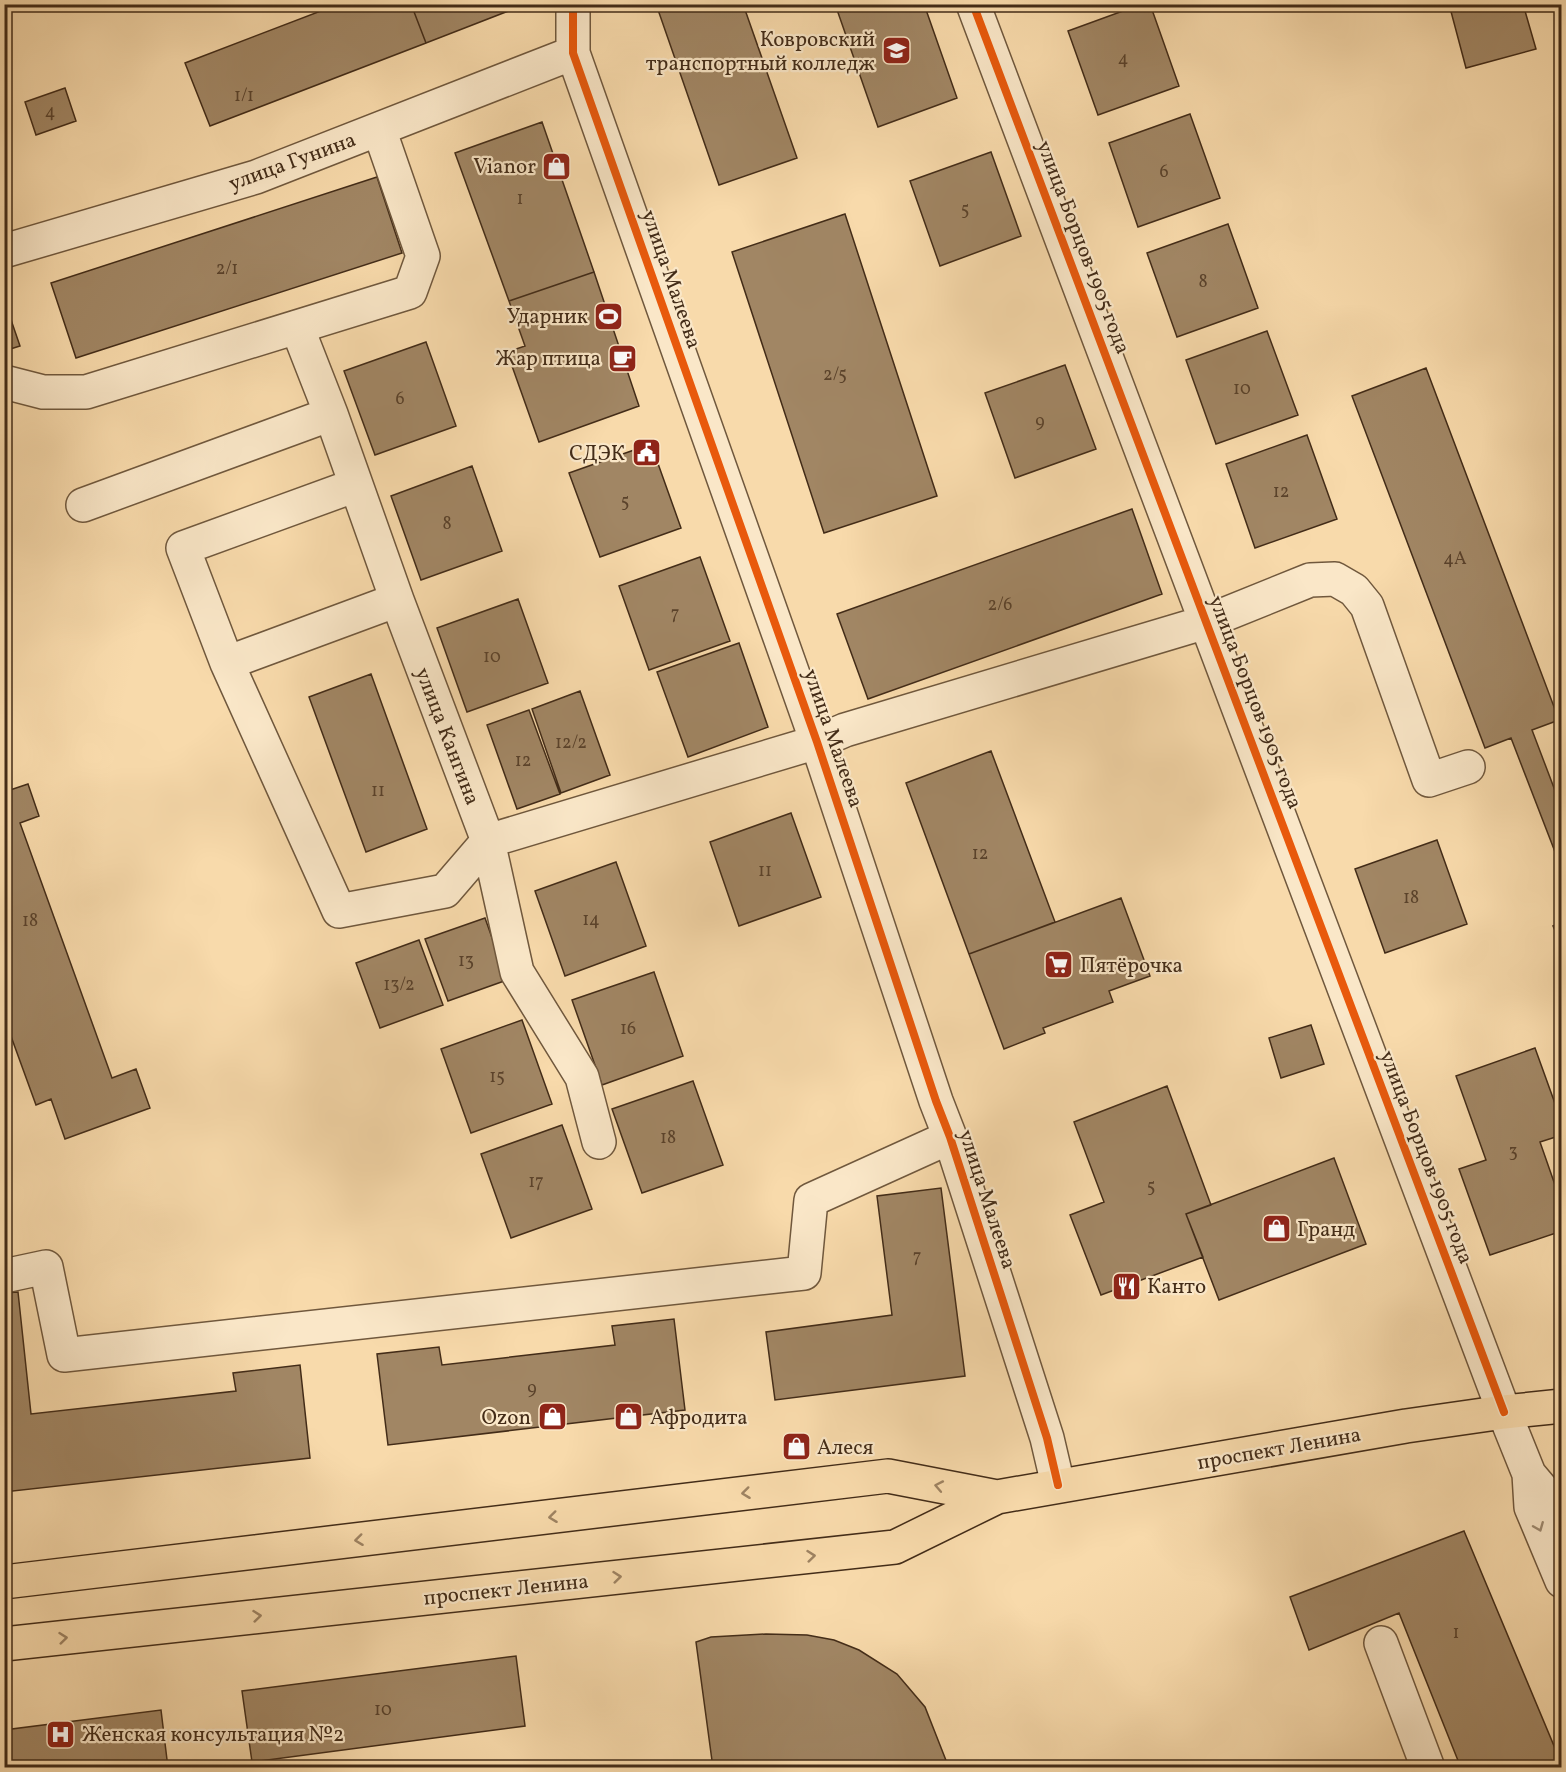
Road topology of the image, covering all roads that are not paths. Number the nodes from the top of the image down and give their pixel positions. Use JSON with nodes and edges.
{"nodes":[{"id":1,"x":573,"y":4,"type":"edge"},
{"id":2,"x":973,"y":4,"type":"edge"},
{"id":3,"x":573,"y":53,"type":"junction"},
{"id":4,"x":379,"y":129,"type":"junction"},
{"id":5,"x":4,"y":251,"type":"edge"},
{"id":6,"x":297,"y":327,"type":"junction"},
{"id":7,"x":4,"y":382,"type":"edge"},
{"id":8,"x":331,"y":414,"type":"junction"},
{"id":9,"x":356,"y":485,"type":"junction"},
{"id":10,"x":83,"y":506,"type":"dead end"},
{"id":11,"x":397,"y":600,"type":"junction"},
{"id":12,"x":1206,"y":622,"type":"junction"},
{"id":13,"x":227,"y":663,"type":"junction"},
{"id":14,"x":817,"y":742,"type":"junction"},
{"id":15,"x":1468,"y":767,"type":"dead end"},
{"id":16,"x":488,"y":842,"type":"junction"},
{"id":17,"x":950,"y":1137,"type":"junction"},
{"id":18,"x":599,"y":1142,"type":"dead end"},
{"id":19,"x":4,"y":1276,"type":"edge"},
{"id":20,"x":1562,"y":1406,"type":"edge"},
{"id":21,"x":1504,"y":1412,"type":"junction"},
{"id":22,"x":1529,"y":1474,"type":"junction"},
{"id":23,"x":1058,"y":1485,"type":"junction"},
{"id":24,"x":997,"y":1497,"type":"junction"},
{"id":25,"x":1562,"y":1519,"type":"edge"},
{"id":26,"x":1562,"y":1581,"type":"edge"},
{"id":27,"x":4,"y":1582,"type":"edge"},
{"id":28,"x":1381,"y":1643,"type":"dead end"},
{"id":29,"x":4,"y":1644,"type":"edge"},
{"id":30,"x":1428,"y":1767,"type":"edge"}],
"edges":[{"from":1,"to":3,"type":"street","name":"улица Малеева"},
{"from":2,"to":12,"type":"street","name":"улица Борцов 1905 года"},
{"from":3,"to":4,"type":"street","name":"улица Гунина"},
{"from":3,"to":14,"type":"street","name":"улица Малеева"},
{"from":4,"to":5,"type":"street","name":"улица Гунина"},
{"from":4,"to":6,"type":"street"},
{"from":6,"to":7,"type":"street"},
{"from":6,"to":8,"type":"street","name":"улица Кангина"},
{"from":8,"to":9,"type":"street","name":"улица Кангина"},
{"from":8,"to":10,"type":"street"},
{"from":9,"to":11,"type":"street","name":"улица Кангина"},
{"from":9,"to":13,"type":"street"},
{"from":11,"to":13,"type":"street"},
{"from":11,"to":16,"type":"street","name":"улица Кангина"},
{"from":12,"to":14,"type":"street"},
{"from":12,"to":15,"type":"street"},
{"from":12,"to":21,"type":"street","name":"улица Борцов 1905 года"},
{"from":13,"to":16,"type":"street"},
{"from":14,"to":16,"type":"street"},
{"from":14,"to":17,"type":"street","name":"улица Малеева"},
{"from":16,"to":18,"type":"street","name":"улица Кангина"},
{"from":17,"to":19,"type":"street"},
{"from":17,"to":23,"type":"street","name":"улица Малеева"},
{"from":20,"to":21,"type":"main road","name":"проспект Ленина"},
{"from":21,"to":22,"type":"street","name":"улица Борцов 1905 года"},
{"from":21,"to":23,"type":"main road","name":"проспект Ленина"},
{"from":22,"to":25,"type":"street"},
{"from":22,"to":26,"type":"street","one_way":true},
{"from":23,"to":24,"type":"main road","name":"проспект Ленина"},
{"from":24,"to":27,"type":"main road","name":"проспект Ленина","one_way":true},
{"from":29,"to":24,"type":"main road","name":"проспект Ленина","one_way":true},
{"from":28,"to":30,"type":"street"}]}
